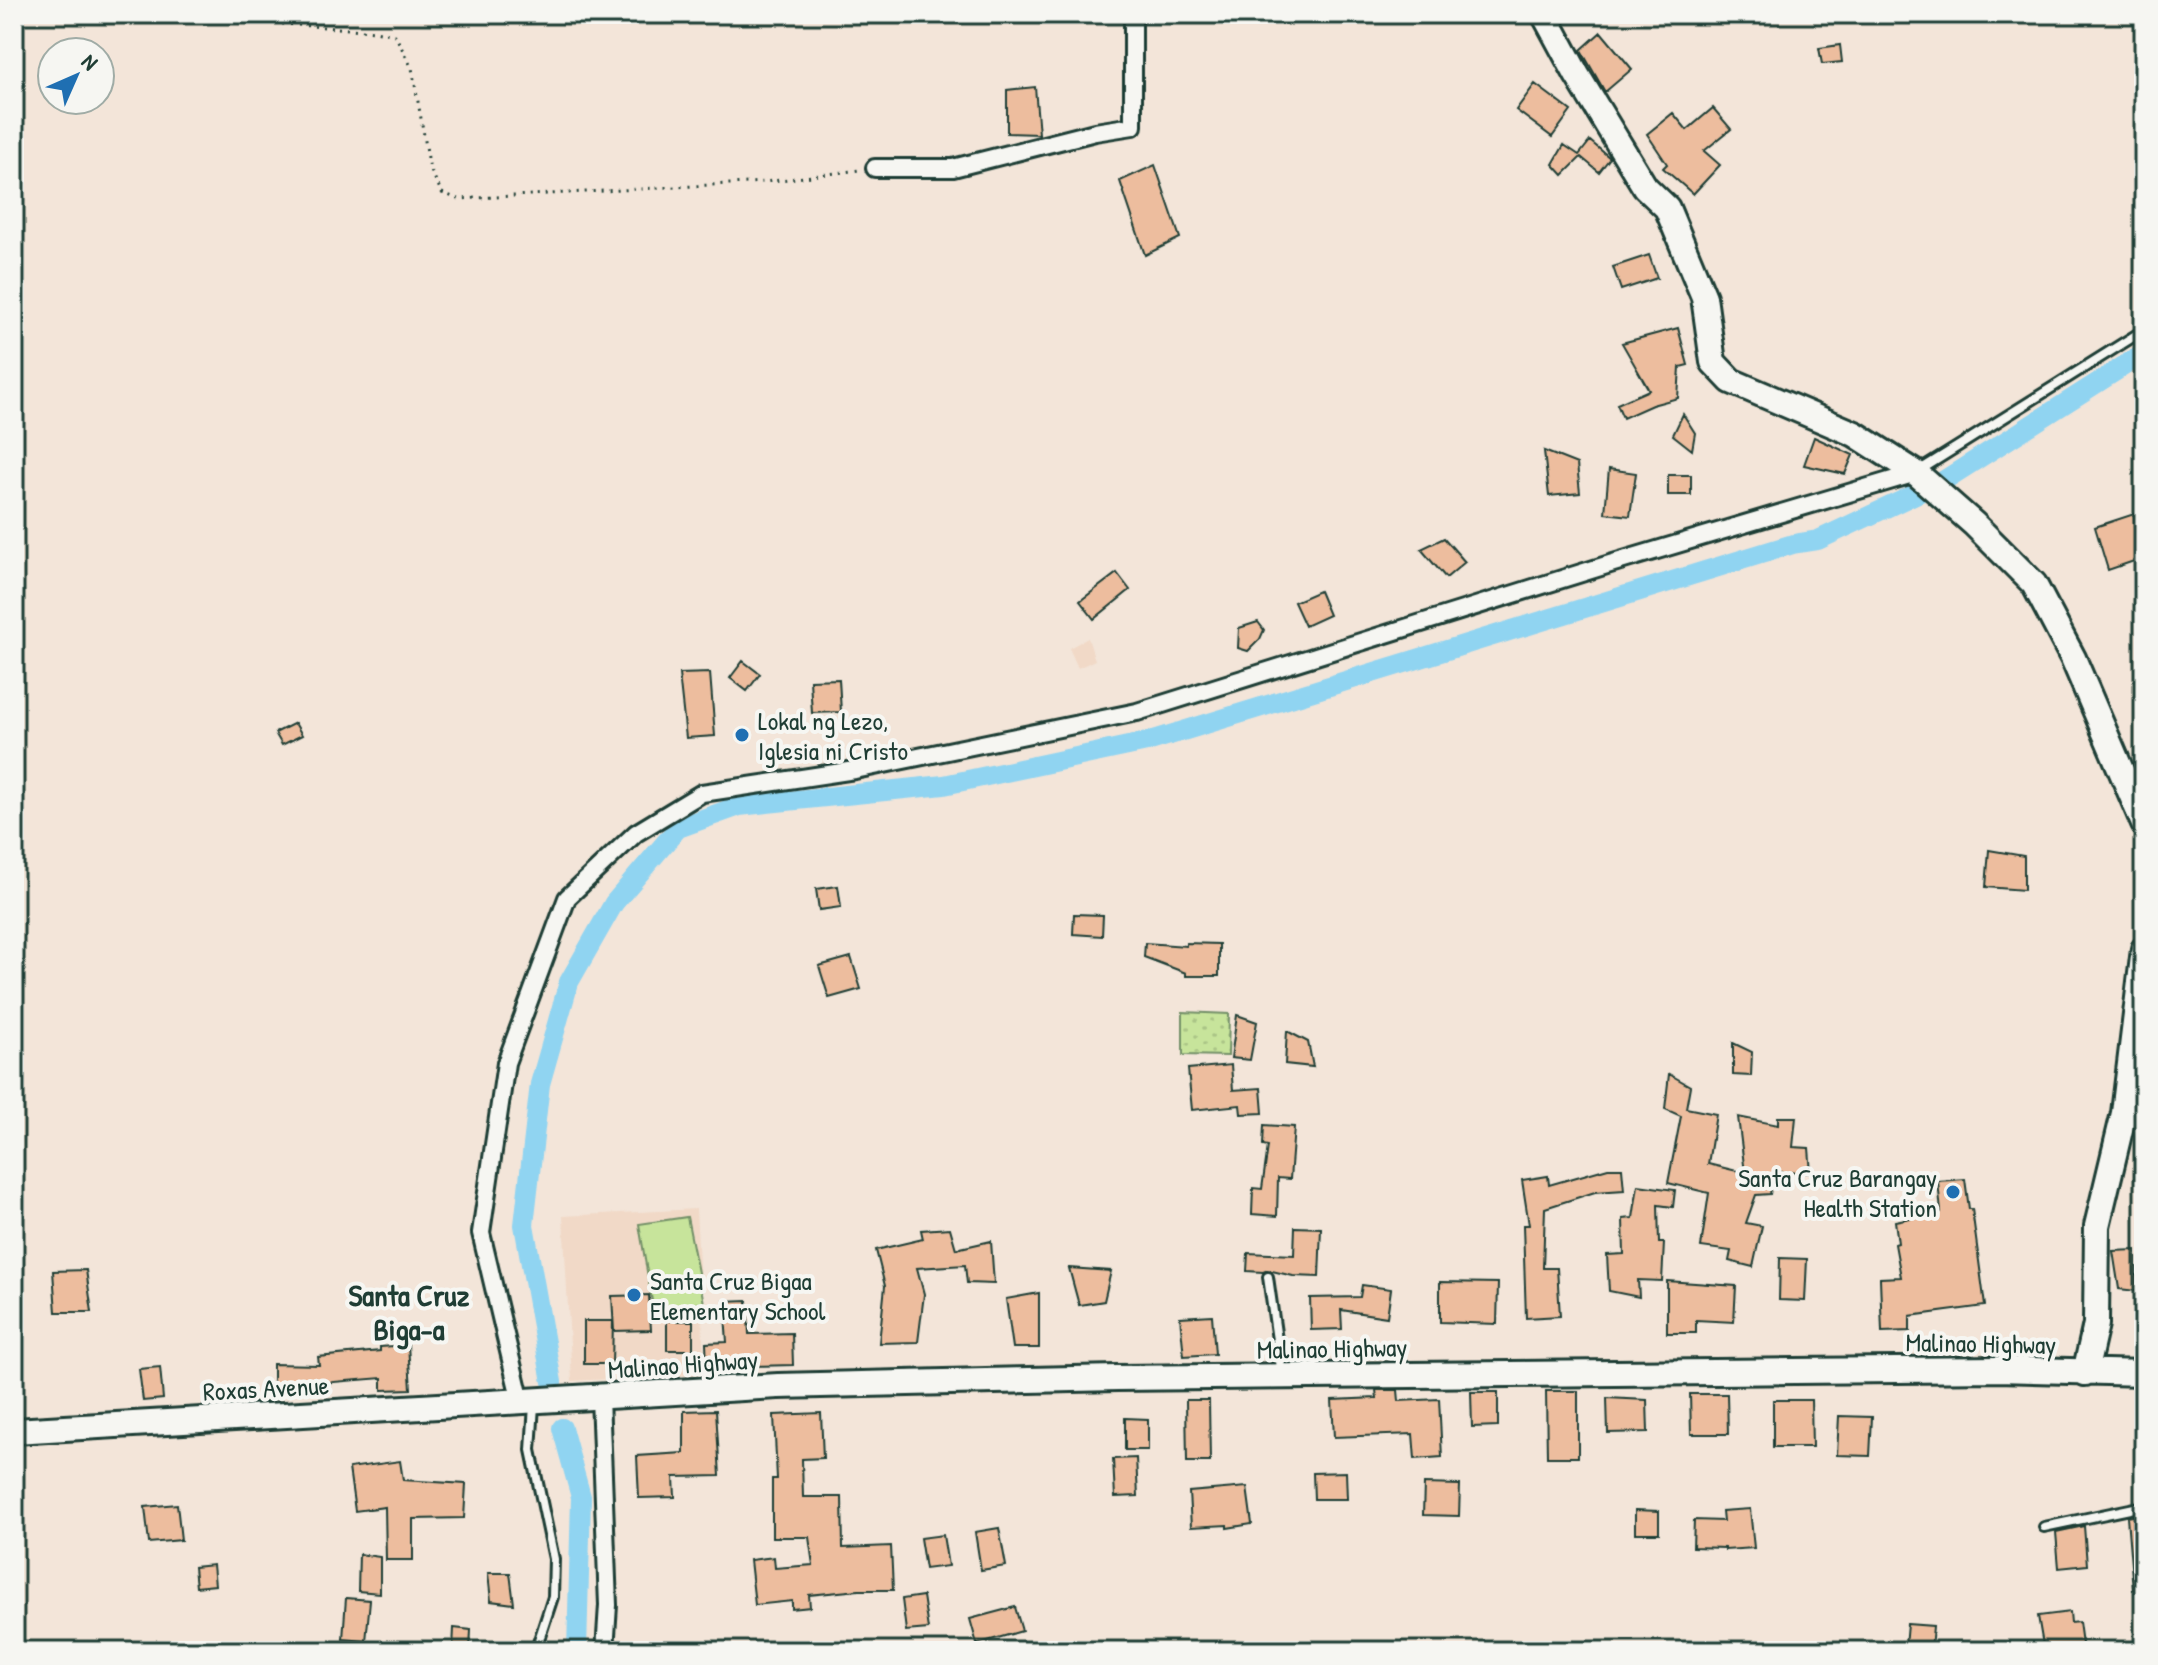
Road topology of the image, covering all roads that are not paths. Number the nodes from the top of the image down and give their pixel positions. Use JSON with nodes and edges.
{"nodes":[{"id":1,"x":1133,"y":14,"type":"edge"},
{"id":2,"x":1544,"y":14,"type":"edge"},
{"id":3,"x":875,"y":168,"type":"road end"},
{"id":4,"x":2144,"y":330,"type":"edge"},
{"id":5,"x":1916,"y":473,"type":"junction"},
{"id":6,"x":2144,"y":824,"type":"edge"},
{"id":7,"x":2144,"y":949,"type":"edge"},
{"id":8,"x":1268,"y":1277,"type":"dead end"},
{"id":9,"x":2085,"y":1373,"type":"junction"},
{"id":10,"x":2144,"y":1373,"type":"edge"},
{"id":11,"x":1282,"y":1377,"type":"junction"},
{"id":12,"x":600,"y":1397,"type":"junction"},
{"id":13,"x":528,"y":1401,"type":"junction"},
{"id":14,"x":14,"y":1431,"type":"edge"},
{"id":15,"x":2144,"y":1506,"type":"edge"},
{"id":16,"x":2044,"y":1527,"type":"dead end"},
{"id":17,"x":539,"y":1651,"type":"edge"},
{"id":18,"x":605,"y":1651,"type":"edge"}],
"edges":[{"from":1,"to":3,"type":"street"},
{"from":2,"to":5,"type":"main road"},
{"from":4,"to":5,"type":"lane"},
{"from":5,"to":6,"type":"main road"},
{"from":5,"to":13,"type":"street"},
{"from":7,"to":9,"type":"main road"},
{"from":8,"to":11,"type":"lane"},
{"from":9,"to":10,"type":"main road","name":"Malinao Highway"},
{"from":9,"to":11,"type":"main road","name":"Malinao Highway"},
{"from":11,"to":12,"type":"main road","name":"Malinao Highway"},
{"from":12,"to":13,"type":"main road","name":"Malinao Highway"},
{"from":12,"to":18,"type":"street"},
{"from":13,"to":14,"type":"main road","name":"Roxas Avenue"},
{"from":13,"to":17,"type":"lane"},
{"from":15,"to":16,"type":"lane"}]}
